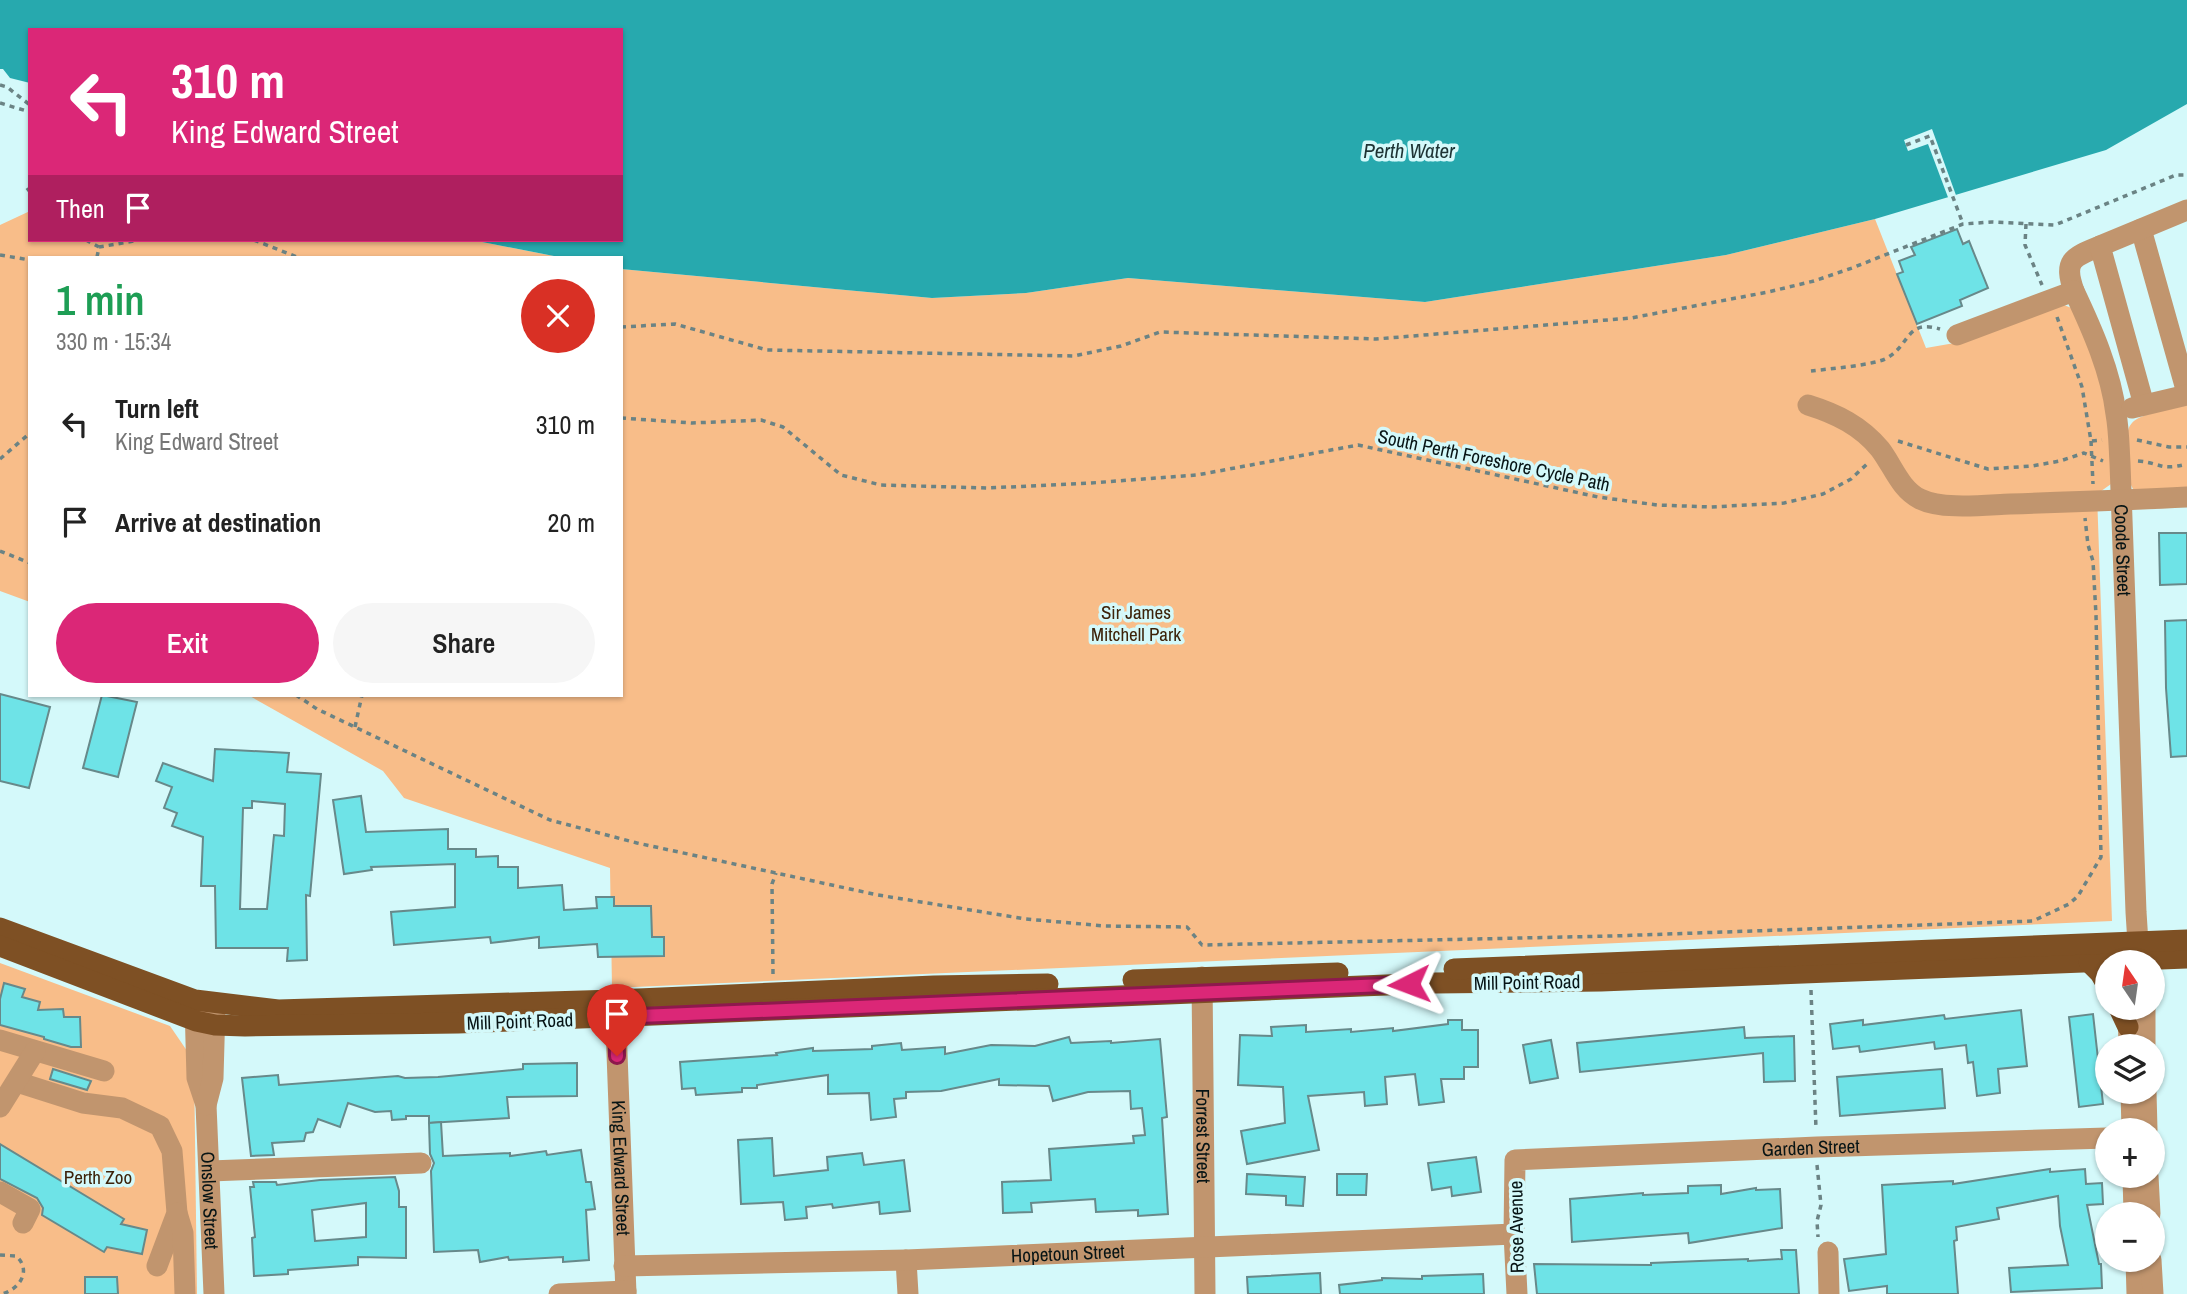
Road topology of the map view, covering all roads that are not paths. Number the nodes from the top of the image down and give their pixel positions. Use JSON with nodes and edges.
{"nodes":[{"id":1,"x":2187,"y":210,"type":"edge"},
{"id":2,"x":2141,"y":229,"type":"junction"},
{"id":3,"x":2100,"y":246,"type":"junction"},
{"id":4,"x":2074,"y":291,"type":"junction"},
{"id":5,"x":1957,"y":335,"type":"road end"},
{"id":6,"x":2187,"y":394,"type":"edge"},
{"id":7,"x":1808,"y":405,"type":"dead end"},
{"id":8,"x":2144,"y":405,"type":"junction"},
{"id":9,"x":2116,"y":412,"type":"junction"},
{"id":10,"x":2187,"y":497,"type":"edge"},
{"id":11,"x":2122,"y":500,"type":"junction"},
{"id":12,"x":0,"y":928,"type":"edge"},
{"id":13,"x":2187,"y":940,"type":"edge"},
{"id":14,"x":0,"y":946,"type":"edge"},
{"id":15,"x":2137,"y":950,"type":"edge"},
{"id":16,"x":2159,"y":950,"type":"edge"},
{"id":17,"x":2095,"y":958,"type":"edge"},
{"id":18,"x":2165,"y":958,"type":"edge"},
{"id":19,"x":2187,"y":958,"type":"edge"},
{"id":20,"x":2095,"y":961,"type":"edge"},
{"id":21,"x":2088,"y":962,"type":"junction"},
{"id":22,"x":2095,"y":968,"type":"edge"},
{"id":23,"x":1202,"y":984,"type":"junction"},
{"id":24,"x":205,"y":1002,"type":"junction"},
{"id":25,"x":615,"y":1009,"type":"junction"},
{"id":26,"x":205,"y":1023,"type":"junction"},
{"id":27,"x":0,"y":1041,"type":"edge"},
{"id":28,"x":35,"y":1051,"type":"junction"},
{"id":29,"x":104,"y":1071,"type":"dead end"},
{"id":30,"x":17,"y":1082,"type":"junction"},
{"id":31,"x":0,"y":1107,"type":"edge"},
{"id":32,"x":2095,"y":1139,"type":"edge"},
{"id":33,"x":1515,"y":1160,"type":"joint"},
{"id":34,"x":421,"y":1163,"type":"dead end"},
{"id":35,"x":210,"y":1171,"type":"junction"},
{"id":36,"x":0,"y":1192,"type":"edge"},
{"id":37,"x":177,"y":1213,"type":"junction"},
{"id":38,"x":23,"y":1223,"type":"dead end"},
{"id":39,"x":1514,"y":1234,"type":"junction"},
{"id":40,"x":1204,"y":1247,"type":"junction"},
{"id":41,"x":1828,"y":1252,"type":"road end"},
{"id":42,"x":906,"y":1260,"type":"junction"},
{"id":43,"x":157,"y":1266,"type":"dead end"},
{"id":44,"x":624,"y":1266,"type":"junction"},
{"id":45,"x":2136,"y":1272,"type":"edge"},
{"id":46,"x":2152,"y":1272,"type":"edge"},
{"id":47,"x":626,"y":1292,"type":"edge"},
{"id":48,"x":185,"y":1294,"type":"edge"},
{"id":49,"x":214,"y":1294,"type":"edge"},
{"id":50,"x":559,"y":1294,"type":"edge"},
{"id":51,"x":908,"y":1294,"type":"edge"},
{"id":52,"x":1205,"y":1294,"type":"edge"},
{"id":53,"x":1517,"y":1294,"type":"edge"},
{"id":54,"x":1829,"y":1294,"type":"edge"},
{"id":55,"x":2137,"y":1294,"type":"edge"},
{"id":56,"x":2153,"y":1294,"type":"edge"}],
"edges":[{"from":1,"to":2,"type":"street"},
{"from":2,"to":3,"type":"street"},
{"from":2,"to":6,"type":"street"},
{"from":3,"to":4,"type":"street"},
{"from":3,"to":8,"type":"street"},
{"from":4,"to":5,"type":"street"},
{"from":4,"to":9,"type":"street","name":"Coode Street"},
{"from":6,"to":8,"type":"street"},
{"from":7,"to":11,"type":"street"},
{"from":8,"to":9,"type":"street"},
{"from":9,"to":11,"type":"street","name":"Coode Street"},
{"from":10,"to":11,"type":"street"},
{"from":11,"to":15,"type":"street","name":"Coode Street"},
{"from":12,"to":24,"type":"main road","name":"Mill Point Road"},
{"from":13,"to":16,"type":"main road","name":"Mill Point Road"},
{"from":14,"to":26,"type":"main road","name":"Mill Point Road"},
{"from":17,"to":23,"type":"main road","name":"Mill Point Road"},
{"from":18,"to":19,"type":"main road","name":"Mill Point Road"},
{"from":20,"to":21,"type":"main road","name":"Mill Point Road"},
{"from":21,"to":22,"type":"main road"},
{"from":21,"to":23,"type":"main road","name":"Mill Point Road"},
{"from":23,"to":25,"type":"main road","name":"Mill Point Road"},
{"from":23,"to":40,"type":"street","name":"Forrest Street"},
{"from":24,"to":25,"type":"main road","name":"Mill Point Road"},
{"from":24,"to":26,"type":"street","name":"Onslow Street"},
{"from":25,"to":26,"type":"main road","name":"Mill Point Road"},
{"from":25,"to":44,"type":"street","name":"King Edward Street"},
{"from":26,"to":35,"type":"street","name":"Onslow Street"},
{"from":27,"to":28,"type":"street"},
{"from":28,"to":29,"type":"street"},
{"from":28,"to":30,"type":"street"},
{"from":30,"to":31,"type":"street"},
{"from":30,"to":37,"type":"street"},
{"from":32,"to":33,"type":"street","name":"Garden Street"},
{"from":33,"to":39,"type":"street","name":"Rose Avenue"},
{"from":34,"to":35,"type":"street"},
{"from":35,"to":49,"type":"street","name":"Onslow Street"},
{"from":36,"to":38,"type":"street"},
{"from":37,"to":43,"type":"street"},
{"from":37,"to":48,"type":"street"},
{"from":39,"to":40,"type":"street","name":"Hopetoun Street"},
{"from":39,"to":53,"type":"street","name":"Rose Avenue"},
{"from":40,"to":42,"type":"street","name":"Hopetoun Street"},
{"from":40,"to":52,"type":"street","name":"Forrest Street"},
{"from":41,"to":54,"type":"street"},
{"from":42,"to":44,"type":"street","name":"Hopetoun Street"},
{"from":42,"to":51,"type":"street"},
{"from":44,"to":47,"type":"street","name":"King Edward Street"},
{"from":45,"to":55,"type":"street"},
{"from":46,"to":56,"type":"street"},
{"from":47,"to":50,"type":"street"}]}
